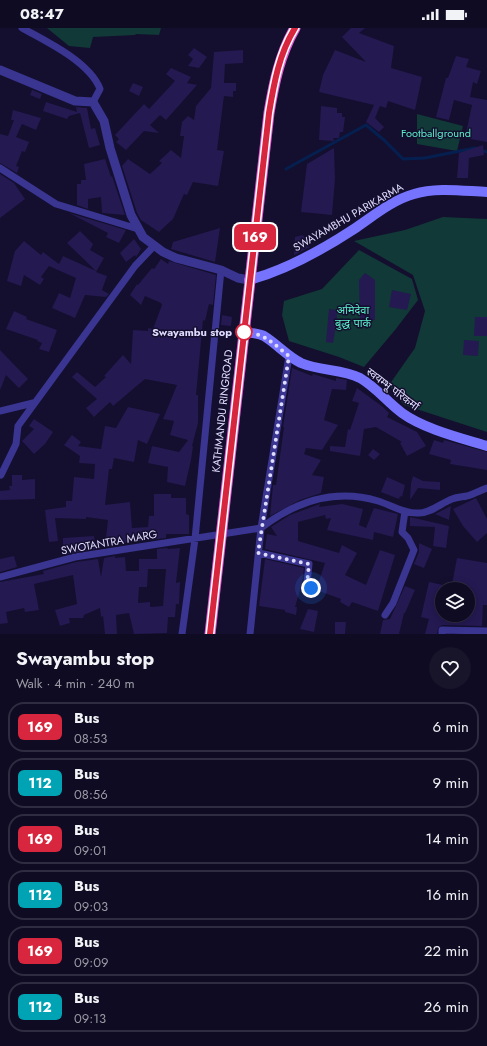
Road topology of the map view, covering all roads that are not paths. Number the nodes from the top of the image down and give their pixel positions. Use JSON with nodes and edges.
{"nodes":[{"id":1,"x":22,"y":28,"type":"edge"},
{"id":2,"x":295,"y":28,"type":"edge"},
{"id":3,"x":0,"y":70,"type":"edge"},
{"id":4,"x":93,"y":102,"type":"junction"},
{"id":5,"x":0,"y":168,"type":"edge"},
{"id":6,"x":487,"y":192,"type":"edge"},
{"id":7,"x":138,"y":229,"type":"junction"},
{"id":8,"x":154,"y":246,"type":"junction"},
{"id":9,"x":221,"y":270,"type":"junction"},
{"id":10,"x":249,"y":280,"type":"junction"},
{"id":11,"x":244,"y":332,"type":"junction"},
{"id":12,"x":289,"y":356,"type":"junction"},
{"id":13,"x":33,"y":403,"type":"junction"},
{"id":14,"x":0,"y":411,"type":"edge"},
{"id":15,"x":487,"y":446,"type":"edge"},
{"id":16,"x":1,"y":476,"type":"dead end"},
{"id":17,"x":487,"y":488,"type":"edge"},
{"id":18,"x":405,"y":511,"type":"junction"},
{"id":19,"x":261,"y":528,"type":"junction"},
{"id":20,"x":222,"y":535,"type":"junction"},
{"id":21,"x":194,"y":539,"type":"junction"},
{"id":22,"x":258,"y":553,"type":"junction"},
{"id":23,"x":0,"y":576,"type":"edge"},
{"id":24,"x":311,"y":588,"type":"dead end"},
{"id":25,"x":385,"y":615,"type":"dead end"},
{"id":26,"x":487,"y":631,"type":"edge"},
{"id":27,"x":182,"y":634,"type":"edge"},
{"id":28,"x":210,"y":634,"type":"edge"},
{"id":29,"x":250,"y":634,"type":"edge"},
{"id":30,"x":442,"y":634,"type":"edge"}],
"edges":[{"from":1,"to":4,"type":"street"},
{"from":2,"to":10,"type":"highway","name":"KATHMANDU RINGROAD"},
{"from":3,"to":4,"type":"street"},
{"from":4,"to":7,"type":"street"},
{"from":5,"to":7,"type":"street"},
{"from":6,"to":10,"type":"main road","name":"SWAYAMBHU PARIKARMA"},
{"from":7,"to":8,"type":"street"},
{"from":8,"to":9,"type":"street"},
{"from":8,"to":13,"type":"street"},
{"from":9,"to":10,"type":"street"},
{"from":9,"to":21,"type":"street"},
{"from":10,"to":11,"type":"highway","name":"KATHMANDU RINGROAD"},
{"from":11,"to":12,"type":"main road","name":"स्वयम्भू परिकर्मा"},
{"from":11,"to":20,"type":"highway","name":"KATHMANDU RINGROAD"},
{"from":12,"to":15,"type":"main road","name":"स्वयम्भू परिकर्मा"},
{"from":12,"to":19,"type":"street"},
{"from":13,"to":14,"type":"street"},
{"from":13,"to":16,"type":"street"},
{"from":17,"to":18,"type":"street"},
{"from":18,"to":19,"type":"street"},
{"from":18,"to":25,"type":"street"},
{"from":19,"to":20,"type":"street","name":"SWOTANTRA MARG"},
{"from":19,"to":22,"type":"street"},
{"from":20,"to":21,"type":"street","name":"SWOTANTRA MARG"},
{"from":20,"to":28,"type":"highway","name":"KATHMANDU RINGROAD"},
{"from":21,"to":23,"type":"street","name":"SWOTANTRA MARG"},
{"from":21,"to":27,"type":"street"},
{"from":22,"to":24,"type":"street"},
{"from":22,"to":29,"type":"street"},
{"from":26,"to":30,"type":"street"}]}
